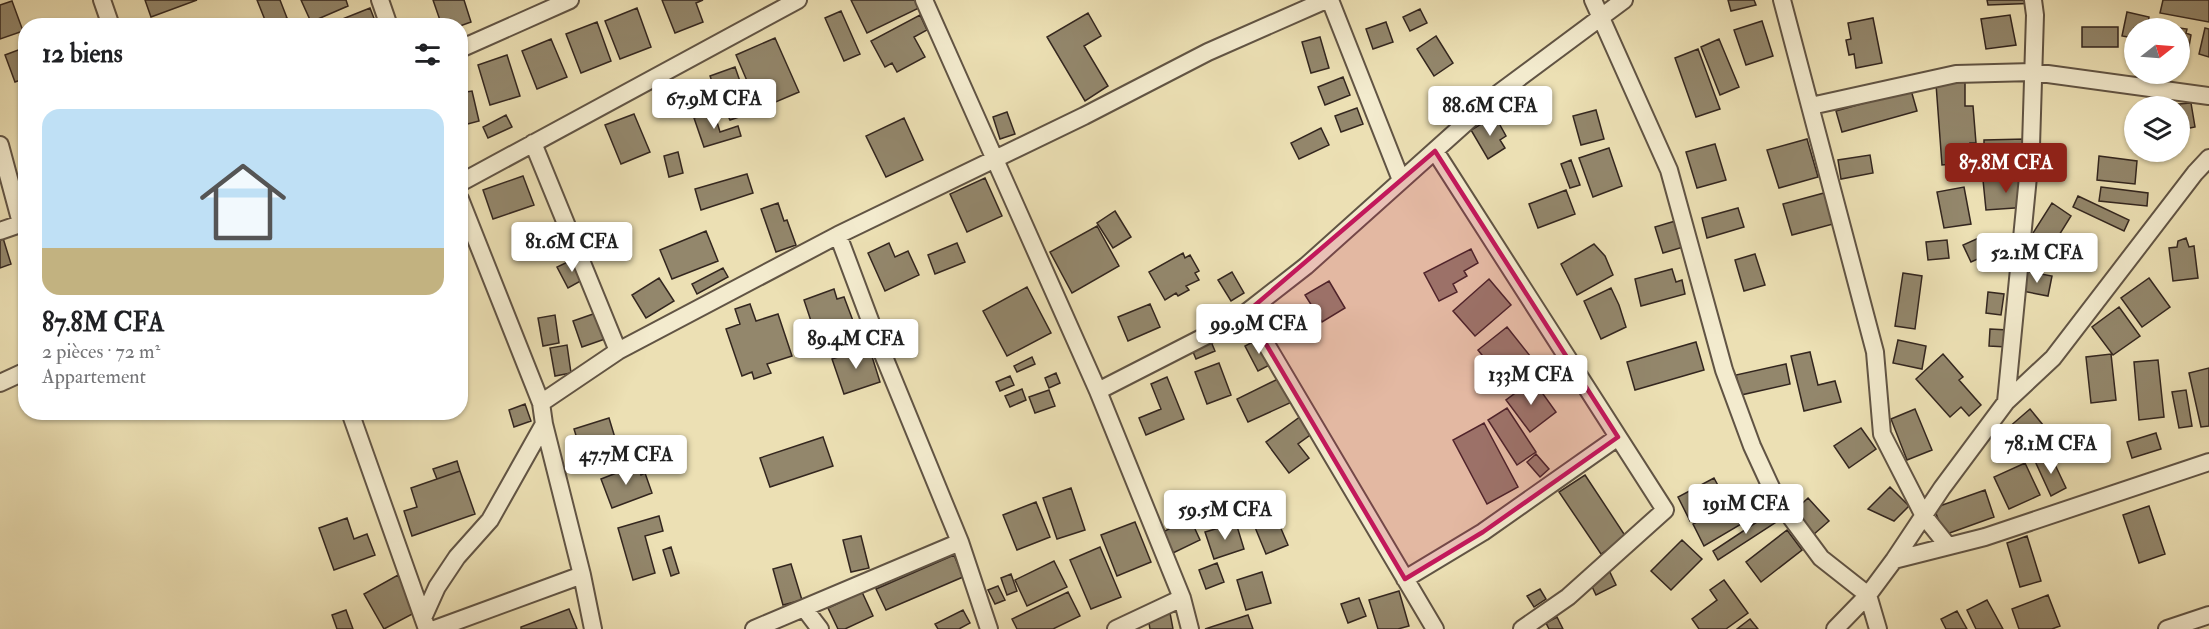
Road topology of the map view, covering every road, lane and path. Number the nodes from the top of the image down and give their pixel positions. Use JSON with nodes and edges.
{"nodes":[{"id":1,"x":102,"y":0,"type":"edge"},
{"id":2,"x":380,"y":0,"type":"edge"},
{"id":3,"x":570,"y":0,"type":"edge"},
{"id":4,"x":798,"y":0,"type":"edge"},
{"id":5,"x":924,"y":0,"type":"edge"},
{"id":6,"x":1328,"y":0,"type":"edge"},
{"id":7,"x":1593,"y":0,"type":"edge"},
{"id":8,"x":1624,"y":0,"type":"edge"},
{"id":9,"x":1782,"y":0,"type":"edge"},
{"id":10,"x":2033,"y":0,"type":"edge"},
{"id":11,"x":108,"y":18,"type":"edge"},
{"id":12,"x":386,"y":18,"type":"edge"},
{"id":13,"x":1599,"y":18,"type":"junction"},
{"id":14,"x":468,"y":45,"type":"edge"},
{"id":15,"x":2033,"y":72,"type":"junction"},
{"id":16,"x":2209,"y":96,"type":"edge"},
{"id":17,"x":1811,"y":106,"type":"junction"},
{"id":18,"x":532,"y":143,"type":"junction"},
{"id":19,"x":0,"y":145,"type":"edge"},
{"id":20,"x":1434,"y":151,"type":"junction"},
{"id":21,"x":2209,"y":158,"type":"edge"},
{"id":22,"x":994,"y":160,"type":"junction"},
{"id":23,"x":2202,"y":173,"type":"edge"},
{"id":24,"x":468,"y":179,"type":"edge"},
{"id":25,"x":1401,"y":180,"type":"junction"},
{"id":26,"x":18,"y":205,"type":"edge"},
{"id":27,"x":468,"y":219,"type":"edge"},
{"id":28,"x":18,"y":224,"type":"edge"},
{"id":29,"x":0,"y":231,"type":"edge"},
{"id":30,"x":838,"y":235,"type":"junction"},
{"id":31,"x":1247,"y":312,"type":"junction"},
{"id":32,"x":618,"y":351,"type":"junction"},
{"id":33,"x":18,"y":375,"type":"edge"},
{"id":34,"x":0,"y":383,"type":"edge"},
{"id":35,"x":1098,"y":390,"type":"junction"},
{"id":36,"x":2006,"y":402,"type":"junction"},
{"id":37,"x":541,"y":404,"type":"junction"},
{"id":38,"x":353,"y":420,"type":"edge"},
{"id":39,"x":544,"y":424,"type":"junction"},
{"id":40,"x":1618,"y":437,"type":"junction"},
{"id":41,"x":2209,"y":462,"type":"edge"},
{"id":42,"x":1924,"y":516,"type":"junction"},
{"id":43,"x":960,"y":542,"type":"junction"},
{"id":44,"x":1948,"y":546,"type":"junction"},
{"id":45,"x":1894,"y":560,"type":"junction"},
{"id":46,"x":582,"y":575,"type":"junction"},
{"id":47,"x":1405,"y":579,"type":"junction"},
{"id":48,"x":1868,"y":595,"type":"junction"},
{"id":49,"x":1182,"y":598,"type":"junction"},
{"id":50,"x":804,"y":608,"type":"junction"},
{"id":51,"x":2209,"y":615,"type":"edge"},
{"id":52,"x":429,"y":625,"type":"edge"},
{"id":53,"x":593,"y":629,"type":"edge"},
{"id":54,"x":754,"y":629,"type":"edge"},
{"id":55,"x":820,"y":629,"type":"edge"},
{"id":56,"x":989,"y":629,"type":"edge"},
{"id":57,"x":1116,"y":629,"type":"edge"},
{"id":58,"x":1190,"y":629,"type":"edge"},
{"id":59,"x":1435,"y":629,"type":"edge"},
{"id":60,"x":1522,"y":629,"type":"edge"},
{"id":61,"x":1835,"y":629,"type":"edge"},
{"id":62,"x":1878,"y":629,"type":"edge"},
{"id":63,"x":2167,"y":629,"type":"edge"}],
"edges":[{"from":1,"to":11,"type":"street"},
{"from":2,"to":12,"type":"street"},
{"from":3,"to":14,"type":"street"},
{"from":4,"to":18,"type":"street"},
{"from":5,"to":22,"type":"street"},
{"from":6,"to":22,"type":"street"},
{"from":6,"to":25,"type":"street"},
{"from":7,"to":13,"type":"street"},
{"from":8,"to":13,"type":"street"},
{"from":9,"to":17,"type":"street"},
{"from":10,"to":15,"type":"street"},
{"from":13,"to":20,"type":"street"},
{"from":13,"to":48,"type":"street"},
{"from":15,"to":16,"type":"street"},
{"from":15,"to":17,"type":"street"},
{"from":15,"to":36,"type":"street"},
{"from":17,"to":42,"type":"street"},
{"from":18,"to":24,"type":"street"},
{"from":18,"to":32,"type":"street"},
{"from":19,"to":26,"type":"street"},
{"from":20,"to":25,"type":"street"},
{"from":20,"to":40,"type":"street"},
{"from":21,"to":23,"type":"street"},
{"from":22,"to":30,"type":"street"},
{"from":22,"to":35,"type":"street"},
{"from":23,"to":36,"type":"street"},
{"from":25,"to":31,"type":"street"},
{"from":27,"to":37,"type":"street"},
{"from":28,"to":29,"type":"street"},
{"from":30,"to":32,"type":"street"},
{"from":30,"to":43,"type":"street"},
{"from":31,"to":35,"type":"street"},
{"from":31,"to":47,"type":"street"},
{"from":32,"to":37,"type":"street"},
{"from":33,"to":34,"type":"street"},
{"from":35,"to":49,"type":"street"},
{"from":36,"to":42,"type":"street"},
{"from":37,"to":39,"type":"street"},
{"from":38,"to":52,"type":"street"},
{"from":39,"to":46,"type":"street"},
{"from":39,"to":52,"type":"street"},
{"from":40,"to":47,"type":"street"},
{"from":40,"to":60,"type":"street"},
{"from":41,"to":44,"type":"street"},
{"from":42,"to":44,"type":"street"},
{"from":42,"to":45,"type":"street"},
{"from":43,"to":50,"type":"street"},
{"from":43,"to":56,"type":"street"},
{"from":44,"to":45,"type":"street"},
{"from":45,"to":48,"type":"street"},
{"from":46,"to":52,"type":"street"},
{"from":46,"to":53,"type":"street"},
{"from":47,"to":59,"type":"street"},
{"from":48,"to":61,"type":"street"},
{"from":48,"to":62,"type":"street"},
{"from":49,"to":57,"type":"street"},
{"from":49,"to":58,"type":"street"},
{"from":50,"to":54,"type":"street"},
{"from":50,"to":55,"type":"street"},
{"from":51,"to":63,"type":"street"}]}
